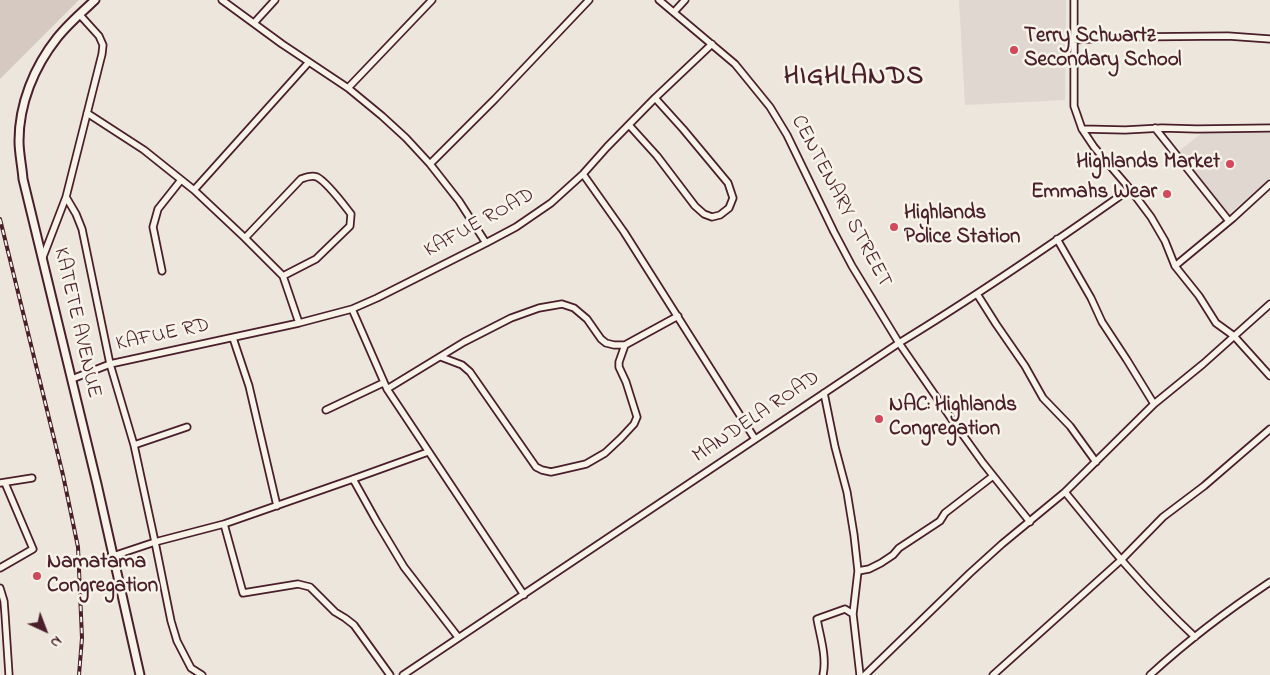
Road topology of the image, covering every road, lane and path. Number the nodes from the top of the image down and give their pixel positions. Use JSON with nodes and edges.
{"nodes":[{"id":1,"x":95,"y":0,"type":"edge"},
{"id":2,"x":222,"y":0,"type":"edge"},
{"id":3,"x":275,"y":0,"type":"edge"},
{"id":4,"x":432,"y":0,"type":"edge"},
{"id":5,"x":589,"y":0,"type":"edge"},
{"id":6,"x":659,"y":0,"type":"edge"},
{"id":7,"x":685,"y":0,"type":"edge"},
{"id":8,"x":1074,"y":0,"type":"edge"},
{"id":9,"x":674,"y":12,"type":"junction"},
{"id":10,"x":80,"y":15,"type":"junction"},
{"id":11,"x":254,"y":23,"type":"junction"},
{"id":12,"x":1270,"y":39,"type":"edge"},
{"id":13,"x":1073,"y":40,"type":"junction"},
{"id":14,"x":712,"y":44,"type":"junction"},
{"id":15,"x":309,"y":62,"type":"junction"},
{"id":16,"x":348,"y":88,"type":"junction"},
{"id":17,"x":655,"y":98,"type":"junction"},
{"id":18,"x":87,"y":113,"type":"junction"},
{"id":19,"x":629,"y":125,"type":"junction"},
{"id":20,"x":1155,"y":128,"type":"junction"},
{"id":21,"x":1270,"y":128,"type":"edge"},
{"id":22,"x":1082,"y":129,"type":"junction"},
{"id":23,"x":430,"y":164,"type":"junction"},
{"id":24,"x":583,"y":174,"type":"junction"},
{"id":25,"x":182,"y":180,"type":"junction"},
{"id":26,"x":1270,"y":184,"type":"edge"},
{"id":27,"x":1130,"y":189,"type":"junction"},
{"id":28,"x":194,"y":190,"type":"junction"},
{"id":29,"x":66,"y":197,"type":"junction"},
{"id":30,"x":1229,"y":221,"type":"junction"},
{"id":31,"x":245,"y":238,"type":"junction"},
{"id":32,"x":1057,"y":240,"type":"junction"},
{"id":33,"x":486,"y":243,"type":"junction"},
{"id":34,"x":43,"y":258,"type":"junction"},
{"id":35,"x":1175,"y":266,"type":"junction"},
{"id":36,"x":162,"y":271,"type":"dead end"},
{"id":37,"x":283,"y":276,"type":"junction"},
{"id":38,"x":976,"y":294,"type":"junction"},
{"id":39,"x":1270,"y":304,"type":"edge"},
{"id":40,"x":352,"y":309,"type":"junction"},
{"id":41,"x":678,"y":316,"type":"junction"},
{"id":42,"x":299,"y":323,"type":"junction"},
{"id":43,"x":1234,"y":336,"type":"junction"},
{"id":44,"x":233,"y":338,"type":"junction"},
{"id":45,"x":899,"y":343,"type":"junction"},
{"id":46,"x":626,"y":345,"type":"junction"},
{"id":47,"x":441,"y":357,"type":"junction"},
{"id":48,"x":110,"y":364,"type":"junction"},
{"id":49,"x":1270,"y":376,"type":"edge"},
{"id":50,"x":72,"y":379,"type":"junction"},
{"id":51,"x":385,"y":386,"type":"junction"},
{"id":52,"x":824,"y":393,"type":"junction"},
{"id":53,"x":1154,"y":404,"type":"junction"},
{"id":54,"x":326,"y":410,"type":"dead end"},
{"id":55,"x":187,"y":427,"type":"dead end"},
{"id":56,"x":1270,"y":429,"type":"edge"},
{"id":57,"x":755,"y":439,"type":"junction"},
{"id":58,"x":134,"y":445,"type":"junction"},
{"id":59,"x":428,"y":452,"type":"junction"},
{"id":60,"x":1096,"y":462,"type":"junction"},
{"id":61,"x":993,"y":476,"type":"junction"},
{"id":62,"x":32,"y":478,"type":"dead end"},
{"id":63,"x":353,"y":479,"type":"junction"},
{"id":64,"x":3,"y":483,"type":"edge"},
{"id":65,"x":1066,"y":492,"type":"junction"},
{"id":66,"x":277,"y":506,"type":"junction"},
{"id":67,"x":1030,"y":522,"type":"junction"},
{"id":68,"x":224,"y":524,"type":"junction"},
{"id":69,"x":155,"y":542,"type":"junction"},
{"id":70,"x":113,"y":556,"type":"junction"},
{"id":71,"x":1120,"y":560,"type":"junction"},
{"id":72,"x":0,"y":568,"type":"edge"},
{"id":73,"x":858,"y":571,"type":"junction"},
{"id":74,"x":1270,"y":582,"type":"edge"},
{"id":75,"x":0,"y":588,"type":"edge"},
{"id":76,"x":524,"y":595,"type":"junction"},
{"id":77,"x":853,"y":614,"type":"junction"},
{"id":78,"x":1195,"y":637,"type":"junction"},
{"id":79,"x":458,"y":638,"type":"junction"},
{"id":80,"x":9,"y":675,"type":"edge"},
{"id":81,"x":140,"y":675,"type":"edge"},
{"id":82,"x":202,"y":675,"type":"edge"},
{"id":83,"x":390,"y":675,"type":"edge"},
{"id":84,"x":402,"y":675,"type":"edge"},
{"id":85,"x":823,"y":675,"type":"edge"},
{"id":86,"x":860,"y":675,"type":"edge"},
{"id":87,"x":865,"y":675,"type":"edge"},
{"id":88,"x":993,"y":675,"type":"edge"},
{"id":89,"x":1150,"y":675,"type":"edge"}],
"edges":[{"from":1,"to":10,"type":"street","name":"KATETE AVENUE"},
{"from":2,"to":11,"type":"street"},
{"from":3,"to":11,"type":"street"},
{"from":4,"to":16,"type":"street"},
{"from":5,"to":23,"type":"street"},
{"from":6,"to":9,"type":"street","name":"CENTENARY STREET"},
{"from":7,"to":9,"type":"street"},
{"from":8,"to":13,"type":"street"},
{"from":9,"to":14,"type":"street","name":"CENTENARY STREET"},
{"from":10,"to":18,"type":"street"},
{"from":10,"to":34,"type":"street","name":"KATETE AVENUE"},
{"from":11,"to":15,"type":"street"},
{"from":12,"to":13,"type":"street"},
{"from":13,"to":22,"type":"street"},
{"from":14,"to":17,"type":"street","name":"KAFUE ROAD"},
{"from":14,"to":45,"type":"street","name":"CENTENARY STREET"},
{"from":15,"to":16,"type":"street"},
{"from":15,"to":28,"type":"street"},
{"from":16,"to":23,"type":"street"},
{"from":17,"to":19,"type":"street","name":"KAFUE ROAD"},
{"from":17,"to":19,"type":"street"},
{"from":18,"to":25,"type":"street"},
{"from":18,"to":29,"type":"street"},
{"from":19,"to":24,"type":"street","name":"KAFUE ROAD"},
{"from":20,"to":21,"type":"street"},
{"from":20,"to":22,"type":"street"},
{"from":20,"to":30,"type":"street"},
{"from":22,"to":27,"type":"street"},
{"from":23,"to":33,"type":"street"},
{"from":24,"to":33,"type":"street","name":"KAFUE ROAD"},
{"from":24,"to":41,"type":"street"},
{"from":25,"to":28,"type":"street"},
{"from":25,"to":36,"type":"street"},
{"from":26,"to":30,"type":"street"},
{"from":27,"to":32,"type":"street","name":"MANDELA ROAD"},
{"from":27,"to":35,"type":"street"},
{"from":28,"to":31,"type":"street"},
{"from":29,"to":34,"type":"street"},
{"from":29,"to":48,"type":"street"},
{"from":30,"to":35,"type":"street"},
{"from":31,"to":37,"type":"street"},
{"from":31,"to":37,"type":"street"},
{"from":32,"to":38,"type":"street","name":"MANDELA ROAD"},
{"from":32,"to":53,"type":"street"},
{"from":33,"to":40,"type":"street","name":"KAFUE ROAD"},
{"from":34,"to":50,"type":"street","name":"KATETE AVENUE"},
{"from":35,"to":43,"type":"street"},
{"from":37,"to":42,"type":"street"},
{"from":38,"to":45,"type":"street","name":"MANDELA ROAD"},
{"from":38,"to":60,"type":"street"},
{"from":39,"to":43,"type":"street"},
{"from":40,"to":42,"type":"street","name":"KAFUE ROAD"},
{"from":40,"to":51,"type":"street"},
{"from":41,"to":46,"type":"street"},
{"from":41,"to":57,"type":"street"},
{"from":42,"to":44,"type":"street","name":"KAFUE RD"},
{"from":43,"to":49,"type":"street"},
{"from":43,"to":53,"type":"street"},
{"from":44,"to":48,"type":"street","name":"KAFUE RD"},
{"from":44,"to":66,"type":"street"},
{"from":45,"to":52,"type":"street","name":"MANDELA ROAD"},
{"from":45,"to":61,"type":"street","name":"CENTENARY STREET"},
{"from":46,"to":47,"type":"street"},
{"from":46,"to":47,"type":"street"},
{"from":47,"to":51,"type":"street"},
{"from":48,"to":50,"type":"street","name":"KAFUE RD"},
{"from":48,"to":58,"type":"street"},
{"from":50,"to":70,"type":"street","name":"KATETE AVENUE"},
{"from":51,"to":54,"type":"street"},
{"from":51,"to":59,"type":"street"},
{"from":52,"to":57,"type":"street","name":"MANDELA ROAD"},
{"from":52,"to":73,"type":"street"},
{"from":53,"to":60,"type":"street"},
{"from":55,"to":58,"type":"street"},
{"from":56,"to":71,"type":"street"},
{"from":57,"to":76,"type":"street","name":"MANDELA ROAD"},
{"from":58,"to":69,"type":"street"},
{"from":59,"to":63,"type":"street"},
{"from":59,"to":76,"type":"street"},
{"from":60,"to":65,"type":"street"},
{"from":61,"to":67,"type":"street","name":"CENTENARY STREET"},
{"from":61,"to":73,"type":"street"},
{"from":62,"to":64,"type":"street"},
{"from":63,"to":66,"type":"street"},
{"from":63,"to":79,"type":"street"},
{"from":64,"to":72,"type":"street"},
{"from":65,"to":67,"type":"street"},
{"from":65,"to":71,"type":"street"},
{"from":66,"to":68,"type":"street"},
{"from":67,"to":87,"type":"street"},
{"from":68,"to":69,"type":"street"},
{"from":68,"to":83,"type":"street"},
{"from":69,"to":70,"type":"street"},
{"from":69,"to":82,"type":"street"},
{"from":70,"to":81,"type":"street","name":"KATETE AVENUE"},
{"from":71,"to":78,"type":"street"},
{"from":71,"to":88,"type":"street"},
{"from":73,"to":77,"type":"street"},
{"from":74,"to":78,"type":"street"},
{"from":75,"to":80,"type":"street"},
{"from":76,"to":79,"type":"street","name":"MANDELA ROAD"},
{"from":77,"to":85,"type":"street"},
{"from":77,"to":86,"type":"street"},
{"from":78,"to":89,"type":"street"},
{"from":79,"to":84,"type":"street","name":"MANDELA ROAD"}]}
